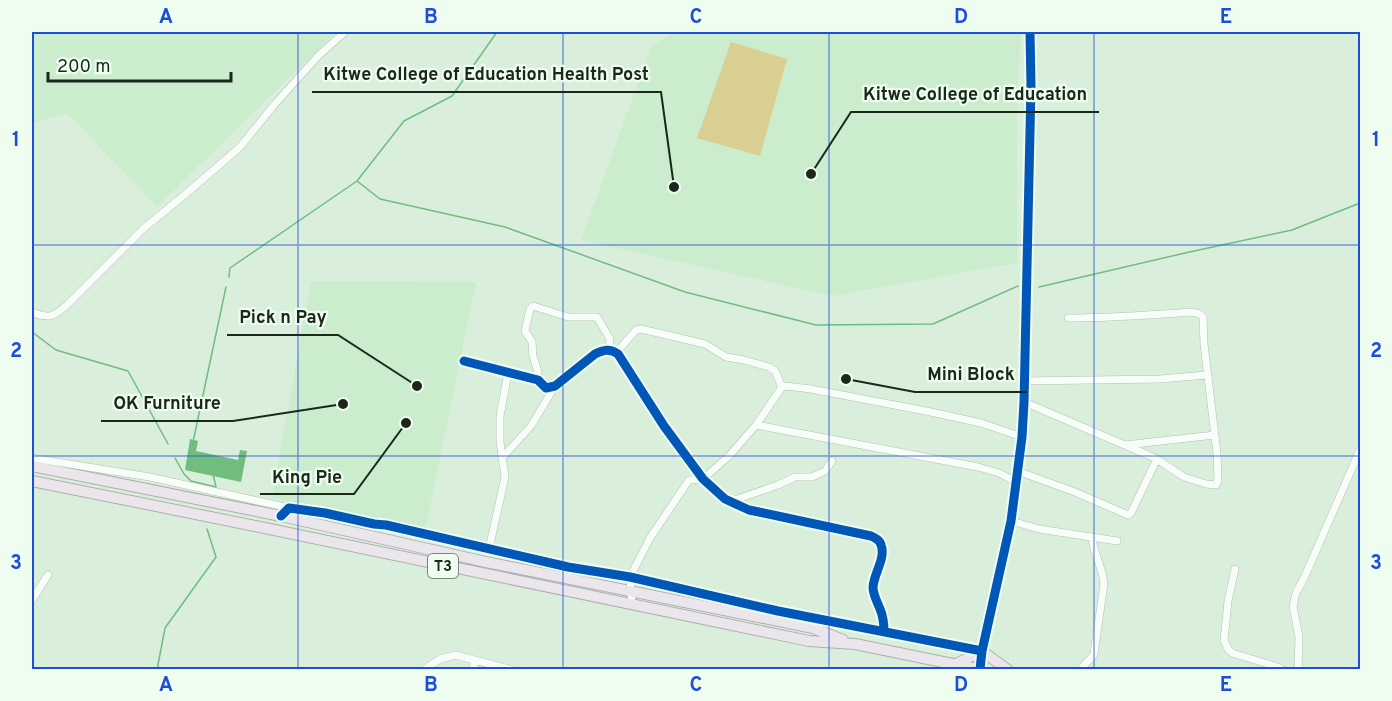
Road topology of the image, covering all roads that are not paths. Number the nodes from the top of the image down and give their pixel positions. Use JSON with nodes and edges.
{"nodes":[{"id":1,"x":345,"y":32,"type":"edge"},
{"id":2,"x":1030,"y":32,"type":"edge"},
{"id":3,"x":32,"y":312,"type":"edge"},
{"id":4,"x":1068,"y":318,"type":"dead end"},
{"id":5,"x":613,"y":351,"type":"junction"},
{"id":6,"x":464,"y":361,"type":"dead end"},
{"id":7,"x":508,"y":373,"type":"junction"},
{"id":8,"x":1208,"y":376,"type":"junction"},
{"id":9,"x":538,"y":380,"type":"junction"},
{"id":10,"x":1023,"y":381,"type":"junction"},
{"id":11,"x":555,"y":386,"type":"junction"},
{"id":12,"x":782,"y":387,"type":"junction"},
{"id":13,"x":1024,"y":402,"type":"junction"},
{"id":14,"x":756,"y":425,"type":"junction"},
{"id":15,"x":1215,"y":435,"type":"junction"},
{"id":16,"x":1022,"y":437,"type":"junction"},
{"id":17,"x":1123,"y":445,"type":"junction"},
{"id":18,"x":1360,"y":450,"type":"edge"},
{"id":19,"x":32,"y":458,"type":"edge"},
{"id":20,"x":502,"y":458,"type":"junction"},
{"id":21,"x":1157,"y":459,"type":"junction"},
{"id":22,"x":832,"y":461,"type":"dead end"},
{"id":23,"x":32,"y":466,"type":"edge"},
{"id":24,"x":1017,"y":471,"type":"junction"},
{"id":25,"x":703,"y":479,"type":"junction"},
{"id":26,"x":32,"y":481,"type":"edge"},
{"id":27,"x":1016,"y":482,"type":"junction"},
{"id":28,"x":729,"y":502,"type":"junction"},
{"id":29,"x":289,"y":508,"type":"junction"},
{"id":30,"x":281,"y":516,"type":"junction"},
{"id":31,"x":1011,"y":521,"type":"junction"},
{"id":32,"x":1092,"y":537,"type":"junction"},
{"id":33,"x":1117,"y":541,"type":"dead end"},
{"id":34,"x":489,"y":549,"type":"junction"},
{"id":35,"x":1235,"y":569,"type":"dead end"},
{"id":36,"x":48,"y":575,"type":"dead end"},
{"id":37,"x":630,"y":577,"type":"junction"},
{"id":38,"x":630,"y":591,"type":"junction"},
{"id":39,"x":32,"y":600,"type":"edge"},
{"id":40,"x":632,"y":604,"type":"junction"},
{"id":41,"x":884,"y":632,"type":"junction"},
{"id":42,"x":855,"y":644,"type":"junction"},
{"id":43,"x":982,"y":651,"type":"junction"},
{"id":44,"x":476,"y":661,"type":"junction"},
{"id":45,"x":954,"y":665,"type":"junction"},
{"id":46,"x":423,"y":669,"type":"edge"},
{"id":47,"x":472,"y":669,"type":"edge"},
{"id":48,"x":513,"y":669,"type":"edge"},
{"id":49,"x":981,"y":669,"type":"edge"},
{"id":50,"x":1008,"y":669,"type":"edge"},
{"id":51,"x":1081,"y":669,"type":"edge"},
{"id":52,"x":1283,"y":669,"type":"edge"},
{"id":53,"x":1298,"y":669,"type":"edge"}],
"edges":[{"from":1,"to":3,"type":"street"},
{"from":2,"to":10,"type":"street"},
{"from":4,"to":8,"type":"street"},
{"from":5,"to":9,"type":"street"},
{"from":5,"to":11,"type":"street"},
{"from":5,"to":12,"type":"street"},
{"from":5,"to":25,"type":"street"},
{"from":6,"to":7,"type":"street"},
{"from":7,"to":9,"type":"street"},
{"from":7,"to":20,"type":"street"},
{"from":8,"to":10,"type":"street"},
{"from":8,"to":15,"type":"street"},
{"from":9,"to":11,"type":"street"},
{"from":10,"to":13,"type":"street"},
{"from":11,"to":20,"type":"street"},
{"from":12,"to":14,"type":"street"},
{"from":12,"to":16,"type":"street"},
{"from":13,"to":16,"type":"street"},
{"from":13,"to":17,"type":"street"},
{"from":14,"to":25,"type":"street"},
{"from":14,"to":27,"type":"street"},
{"from":15,"to":17,"type":"street"},
{"from":15,"to":21,"type":"street"},
{"from":16,"to":24,"type":"street"},
{"from":17,"to":21,"type":"street"},
{"from":18,"to":53,"type":"street"},
{"from":19,"to":29,"type":"street"},
{"from":20,"to":34,"type":"street"},
{"from":21,"to":24,"type":"street"},
{"from":22,"to":28,"type":"street"},
{"from":23,"to":30,"type":"highway","number":"T3"},
{"from":24,"to":27,"type":"street"},
{"from":25,"to":28,"type":"street"},
{"from":25,"to":37,"type":"street"},
{"from":26,"to":40,"type":"highway","number":"T3"},
{"from":27,"to":31,"type":"street"},
{"from":28,"to":41,"type":"street"},
{"from":29,"to":30,"type":"street"},
{"from":29,"to":34,"type":"street"},
{"from":30,"to":38,"type":"highway","number":"T3"},
{"from":31,"to":32,"type":"street"},
{"from":31,"to":43,"type":"street"},
{"from":32,"to":33,"type":"street"},
{"from":32,"to":51,"type":"street"},
{"from":34,"to":37,"type":"street"},
{"from":35,"to":52,"type":"street"},
{"from":36,"to":39,"type":"street"},
{"from":37,"to":38,"type":"street"},
{"from":37,"to":41,"type":"street"},
{"from":38,"to":40,"type":"street"},
{"from":38,"to":42,"type":"highway","number":"T3"},
{"from":40,"to":42,"type":"highway","number":"T3"},
{"from":41,"to":43,"type":"street"},
{"from":42,"to":45,"type":"highway","number":"T3"},
{"from":43,"to":45,"type":"highway"},
{"from":43,"to":49,"type":"street"},
{"from":43,"to":50,"type":"highway"},
{"from":44,"to":46,"type":"street"},
{"from":44,"to":47,"type":"street"},
{"from":44,"to":48,"type":"street"},
{"from":45,"to":49,"type":"highway","number":"T3"}]}
